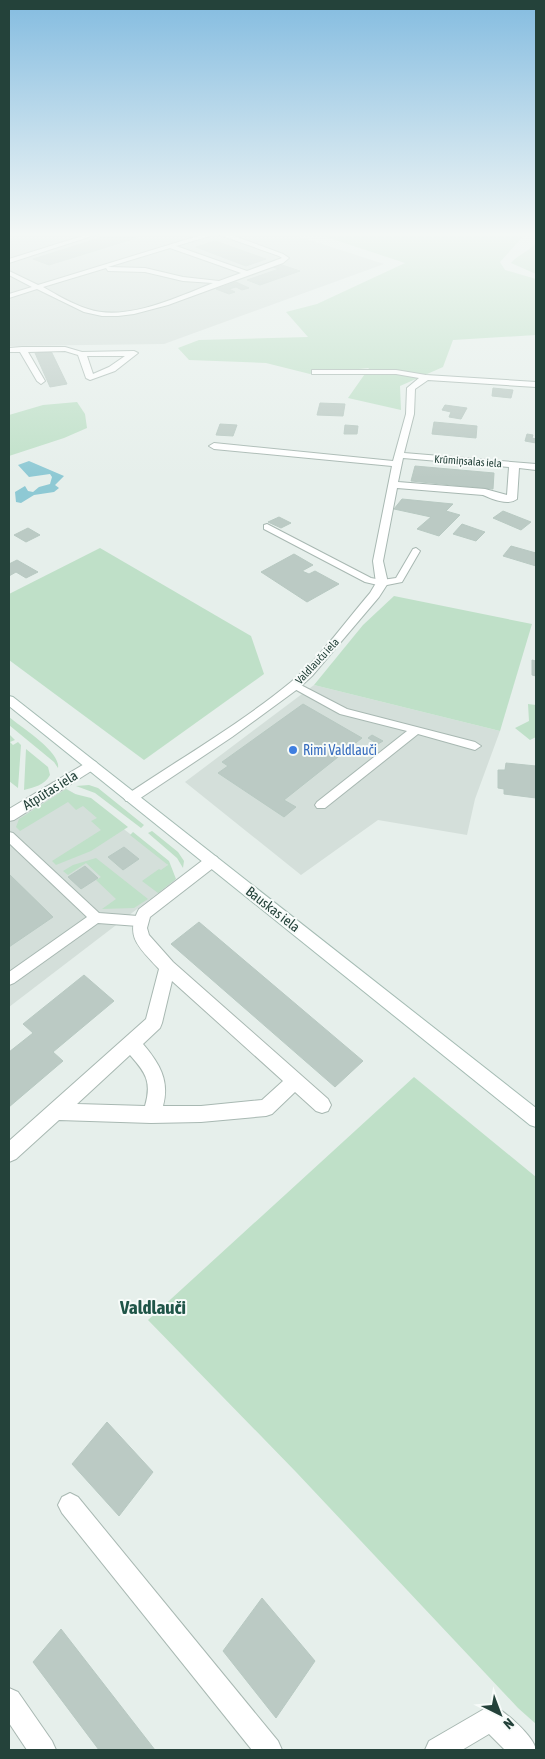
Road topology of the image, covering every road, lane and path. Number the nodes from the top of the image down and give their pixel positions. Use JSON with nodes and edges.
{"nodes":[{"id":1,"x":22,"y":349,"type":"junction"},
{"id":2,"x":9,"y":350,"type":"edge"},
{"id":3,"x":82,"y":354,"type":"junction"},
{"id":4,"x":315,"y":372,"type":"dead end"},
{"id":5,"x":426,"y":378,"type":"junction"},
{"id":6,"x":41,"y":382,"type":"dead end"},
{"id":7,"x":536,"y":384,"type":"edge"},
{"id":8,"x":214,"y":446,"type":"dead end"},
{"id":9,"x":398,"y":460,"type":"junction"},
{"id":10,"x":514,"y":464,"type":"junction"},
{"id":11,"x":536,"y":467,"type":"edge"},
{"id":12,"x":393,"y":485,"type":"junction"},
{"id":13,"x":267,"y":527,"type":"dead end"},
{"id":14,"x":416,"y":551,"type":"dead end"},
{"id":15,"x":382,"y":583,"type":"junction"},
{"id":16,"x":295,"y":685,"type":"junction"},
{"id":17,"x":9,"y":700,"type":"edge"},
{"id":18,"x":416,"y":730,"type":"junction"},
{"id":19,"x":475,"y":746,"type":"dead end"},
{"id":20,"x":91,"y":765,"type":"junction"},
{"id":21,"x":131,"y":798,"type":"junction"},
{"id":22,"x":321,"y":805,"type":"dead end"},
{"id":23,"x":10,"y":812,"type":"edge"},
{"id":24,"x":9,"y":836,"type":"edge"},
{"id":25,"x":212,"y":861,"type":"junction"},
{"id":26,"x":96,"y":918,"type":"junction"},
{"id":27,"x":138,"y":921,"type":"junction"},
{"id":28,"x":167,"y":967,"type":"junction"},
{"id":29,"x":9,"y":979,"type":"edge"},
{"id":30,"x":131,"y":1043,"type":"junction"},
{"id":31,"x":295,"y":1082,"type":"junction"},
{"id":32,"x":322,"y":1105,"type":"dead end"},
{"id":33,"x":56,"y":1111,"type":"junction"},
{"id":34,"x":151,"y":1115,"type":"junction"},
{"id":35,"x":536,"y":1119,"type":"edge"},
{"id":36,"x":9,"y":1153,"type":"edge"},
{"id":37,"x":70,"y":1505,"type":"dead end"},
{"id":38,"x":9,"y":1701,"type":"edge"},
{"id":39,"x":43,"y":1750,"type":"edge"},
{"id":40,"x":269,"y":1750,"type":"edge"},
{"id":41,"x":438,"y":1750,"type":"edge"},
{"id":42,"x":524,"y":1750,"type":"edge"}],
"edges":[{"from":1,"to":2,"type":"street"},
{"from":1,"to":3,"type":"street"},
{"from":1,"to":6,"type":"street"},
{"from":3,"to":3,"type":"street"},
{"from":4,"to":5,"type":"street"},
{"from":5,"to":7,"type":"street"},
{"from":5,"to":9,"type":"street"},
{"from":8,"to":9,"type":"street","name":"Krūmiņsalas iela"},
{"from":9,"to":10,"type":"street","name":"Krūmiņsalas iela"},
{"from":9,"to":12,"type":"street"},
{"from":10,"to":11,"type":"street","name":"Krūmiņsalas iela"},
{"from":10,"to":12,"type":"street"},
{"from":12,"to":15,"type":"street"},
{"from":13,"to":15,"type":"lane"},
{"from":14,"to":15,"type":"lane"},
{"from":15,"to":16,"type":"street","name":"Valdlauču iela"},
{"from":16,"to":18,"type":"lane"},
{"from":16,"to":21,"type":"street","name":"Valdlauču iela"},
{"from":17,"to":20,"type":"street","name":"Bauskas iela"},
{"from":18,"to":19,"type":"lane"},
{"from":18,"to":22,"type":"lane"},
{"from":20,"to":21,"type":"street","name":"Bauskas iela"},
{"from":20,"to":23,"type":"street","name":"Atpūtas iela"},
{"from":21,"to":25,"type":"street","name":"Bauskas iela"},
{"from":24,"to":26,"type":"lane"},
{"from":25,"to":27,"type":"street"},
{"from":25,"to":35,"type":"street","name":"Bauskas iela"},
{"from":26,"to":27,"type":"lane"},
{"from":26,"to":29,"type":"lane"},
{"from":27,"to":28,"type":"street"},
{"from":28,"to":30,"type":"street"},
{"from":28,"to":31,"type":"street"},
{"from":30,"to":33,"type":"street"},
{"from":30,"to":34,"type":"street"},
{"from":31,"to":32,"type":"street"},
{"from":31,"to":34,"type":"street"},
{"from":33,"to":34,"type":"street"},
{"from":33,"to":36,"type":"street"},
{"from":37,"to":40,"type":"street"},
{"from":38,"to":39,"type":"street"},
{"from":41,"to":42,"type":"street"}]}
